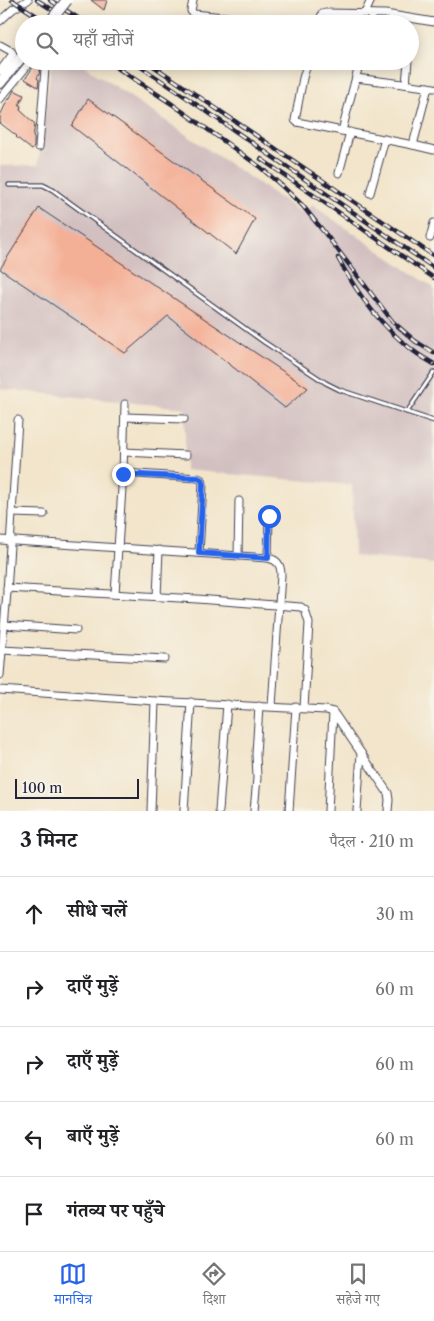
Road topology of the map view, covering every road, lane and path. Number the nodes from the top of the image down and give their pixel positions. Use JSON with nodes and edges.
{"nodes":[{"id":1,"x":28,"y":0,"type":"edge"},
{"id":2,"x":67,"y":0,"type":"edge"},
{"id":3,"x":193,"y":0,"type":"edge"},
{"id":4,"x":371,"y":0,"type":"edge"},
{"id":5,"x":369,"y":14,"type":"junction"},
{"id":6,"x":55,"y":15,"type":"edge"},
{"id":7,"x":204,"y":15,"type":"edge"},
{"id":8,"x":322,"y":15,"type":"edge"},
{"id":9,"x":391,"y":15,"type":"edge"},
{"id":10,"x":419,"y":20,"type":"edge"},
{"id":11,"x":0,"y":21,"type":"edge"},
{"id":12,"x":434,"y":22,"type":"edge"},
{"id":13,"x":0,"y":45,"type":"edge"},
{"id":14,"x":15,"y":65,"type":"edge"},
{"id":15,"x":24,"y":70,"type":"edge"},
{"id":16,"x":45,"y":70,"type":"edge"},
{"id":17,"x":305,"y":70,"type":"edge"},
{"id":18,"x":358,"y":70,"type":"edge"},
{"id":19,"x":407,"y":70,"type":"edge"},
{"id":20,"x":0,"y":71,"type":"edge"},
{"id":21,"x":356,"y":78,"type":"junction"},
{"id":22,"x":0,"y":83,"type":"edge"},
{"id":23,"x":406,"y":84,"type":"junction"},
{"id":24,"x":431,"y":88,"type":"edge"},
{"id":25,"x":0,"y":99,"type":"edge"},
{"id":26,"x":342,"y":131,"type":"junction"},
{"id":27,"x":350,"y":132,"type":"junction"},
{"id":28,"x":385,"y":139,"type":"junction"},
{"id":29,"x":413,"y":144,"type":"junction"},
{"id":30,"x":39,"y":147,"type":"dead end"},
{"id":31,"x":434,"y":150,"type":"edge"},
{"id":32,"x":339,"y":173,"type":"dead end"},
{"id":33,"x":9,"y":186,"type":"dead end"},
{"id":34,"x":370,"y":193,"type":"dead end"},
{"id":35,"x":434,"y":223,"type":"edge"},
{"id":36,"x":430,"y":238,"type":"dead end"},
{"id":37,"x":434,"y":372,"type":"edge"},
{"id":38,"x":125,"y":404,"type":"dead end"},
{"id":39,"x":407,"y":412,"type":"junction"},
{"id":40,"x":125,"y":417,"type":"junction"},
{"id":41,"x":184,"y":419,"type":"dead end"},
{"id":42,"x":18,"y":420,"type":"dead end"},
{"id":43,"x":434,"y":421,"type":"edge"},
{"id":44,"x":124,"y":452,"type":"junction"},
{"id":45,"x":186,"y":455,"type":"dead end"},
{"id":46,"x":123,"y":474,"type":"junction"},
{"id":47,"x":239,"y":501,"type":"dead end"},
{"id":48,"x":12,"y":513,"type":"junction"},
{"id":49,"x":44,"y":514,"type":"dead end"},
{"id":50,"x":269,"y":516,"type":"dead end"},
{"id":51,"x":0,"y":540,"type":"edge"},
{"id":52,"x":10,"y":540,"type":"junction"},
{"id":53,"x":119,"y":548,"type":"junction"},
{"id":54,"x":159,"y":550,"type":"junction"},
{"id":55,"x":199,"y":553,"type":"junction"},
{"id":56,"x":238,"y":556,"type":"junction"},
{"id":57,"x":268,"y":558,"type":"junction"},
{"id":58,"x":5,"y":590,"type":"edge"},
{"id":59,"x":115,"y":594,"type":"junction"},
{"id":60,"x":157,"y":597,"type":"junction"},
{"id":61,"x":279,"y":605,"type":"junction"},
{"id":62,"x":4,"y":625,"type":"junction"},
{"id":63,"x":76,"y":630,"type":"dead end"},
{"id":64,"x":1,"y":634,"type":"edge"},
{"id":65,"x":2,"y":650,"type":"junction"},
{"id":66,"x":165,"y":659,"type":"dead end"},
{"id":67,"x":0,"y":675,"type":"edge"},
{"id":68,"x":0,"y":690,"type":"edge"},
{"id":69,"x":155,"y":701,"type":"junction"},
{"id":70,"x":190,"y":702,"type":"junction"},
{"id":71,"x":226,"y":704,"type":"junction"},
{"id":72,"x":259,"y":706,"type":"junction"},
{"id":73,"x":272,"y":706,"type":"junction"},
{"id":74,"x":300,"y":708,"type":"junction"},
{"id":75,"x":333,"y":712,"type":"junction"},
{"id":76,"x":361,"y":753,"type":"junction"},
{"id":77,"x":151,"y":811,"type":"edge"},
{"id":78,"x":184,"y":811,"type":"edge"},
{"id":79,"x":219,"y":811,"type":"edge"},
{"id":80,"x":254,"y":811,"type":"edge"},
{"id":81,"x":289,"y":811,"type":"edge"},
{"id":82,"x":328,"y":811,"type":"edge"},
{"id":83,"x":357,"y":811,"type":"edge"},
{"id":84,"x":388,"y":811,"type":"edge"}],
"edges":[{"from":1,"to":11,"type":"street"},
{"from":2,"to":6,"type":"street","bridge":true},
{"from":3,"to":7,"type":"street"},
{"from":4,"to":5,"type":"street"},
{"from":5,"to":8,"type":"street"},
{"from":5,"to":9,"type":"street"},
{"from":10,"to":12,"type":"street"},
{"from":13,"to":20,"type":"street"},
{"from":14,"to":22,"type":"street"},
{"from":15,"to":25,"type":"street"},
{"from":16,"to":30,"type":"street"},
{"from":17,"to":26,"type":"street"},
{"from":18,"to":21,"type":"street"},
{"from":19,"to":23,"type":"street"},
{"from":21,"to":23,"type":"street"},
{"from":21,"to":26,"type":"street"},
{"from":23,"to":24,"type":"street"},
{"from":24,"to":29,"type":"street"},
{"from":26,"to":27,"type":"street"},
{"from":27,"to":28,"type":"street"},
{"from":27,"to":32,"type":"street"},
{"from":28,"to":29,"type":"street"},
{"from":28,"to":34,"type":"street"},
{"from":29,"to":31,"type":"street"},
{"from":33,"to":39,"type":"lane"},
{"from":35,"to":36,"type":"street"},
{"from":37,"to":39,"type":"lane"},
{"from":38,"to":40,"type":"street"},
{"from":39,"to":43,"type":"lane"},
{"from":40,"to":41,"type":"street"},
{"from":40,"to":44,"type":"street"},
{"from":42,"to":48,"type":"street"},
{"from":44,"to":45,"type":"street"},
{"from":44,"to":46,"type":"street"},
{"from":46,"to":53,"type":"street"},
{"from":46,"to":55,"type":"street"},
{"from":47,"to":56,"type":"street"},
{"from":48,"to":49,"type":"street"},
{"from":48,"to":52,"type":"street"},
{"from":50,"to":57,"type":"street"},
{"from":51,"to":52,"type":"street"},
{"from":52,"to":53,"type":"street"},
{"from":52,"to":58,"type":"street"},
{"from":53,"to":54,"type":"street"},
{"from":53,"to":59,"type":"street"},
{"from":54,"to":55,"type":"street"},
{"from":54,"to":60,"type":"street"},
{"from":55,"to":56,"type":"street"},
{"from":56,"to":57,"type":"street"},
{"from":57,"to":61,"type":"street"},
{"from":58,"to":59,"type":"street"},
{"from":58,"to":62,"type":"street"},
{"from":59,"to":60,"type":"street"},
{"from":60,"to":61,"type":"street"},
{"from":61,"to":73,"type":"street"},
{"from":61,"to":74,"type":"street"},
{"from":62,"to":63,"type":"street"},
{"from":62,"to":64,"type":"street"},
{"from":64,"to":65,"type":"street"},
{"from":65,"to":66,"type":"street"},
{"from":65,"to":67,"type":"street"},
{"from":68,"to":69,"type":"street"},
{"from":69,"to":70,"type":"street"},
{"from":69,"to":77,"type":"street"},
{"from":70,"to":71,"type":"street"},
{"from":70,"to":78,"type":"street"},
{"from":71,"to":72,"type":"street"},
{"from":71,"to":79,"type":"street"},
{"from":72,"to":73,"type":"street"},
{"from":72,"to":80,"type":"street"},
{"from":73,"to":74,"type":"street"},
{"from":74,"to":75,"type":"street"},
{"from":74,"to":81,"type":"street"},
{"from":75,"to":76,"type":"street"},
{"from":75,"to":82,"type":"street"},
{"from":76,"to":83,"type":"street"},
{"from":76,"to":84,"type":"street"}]}
